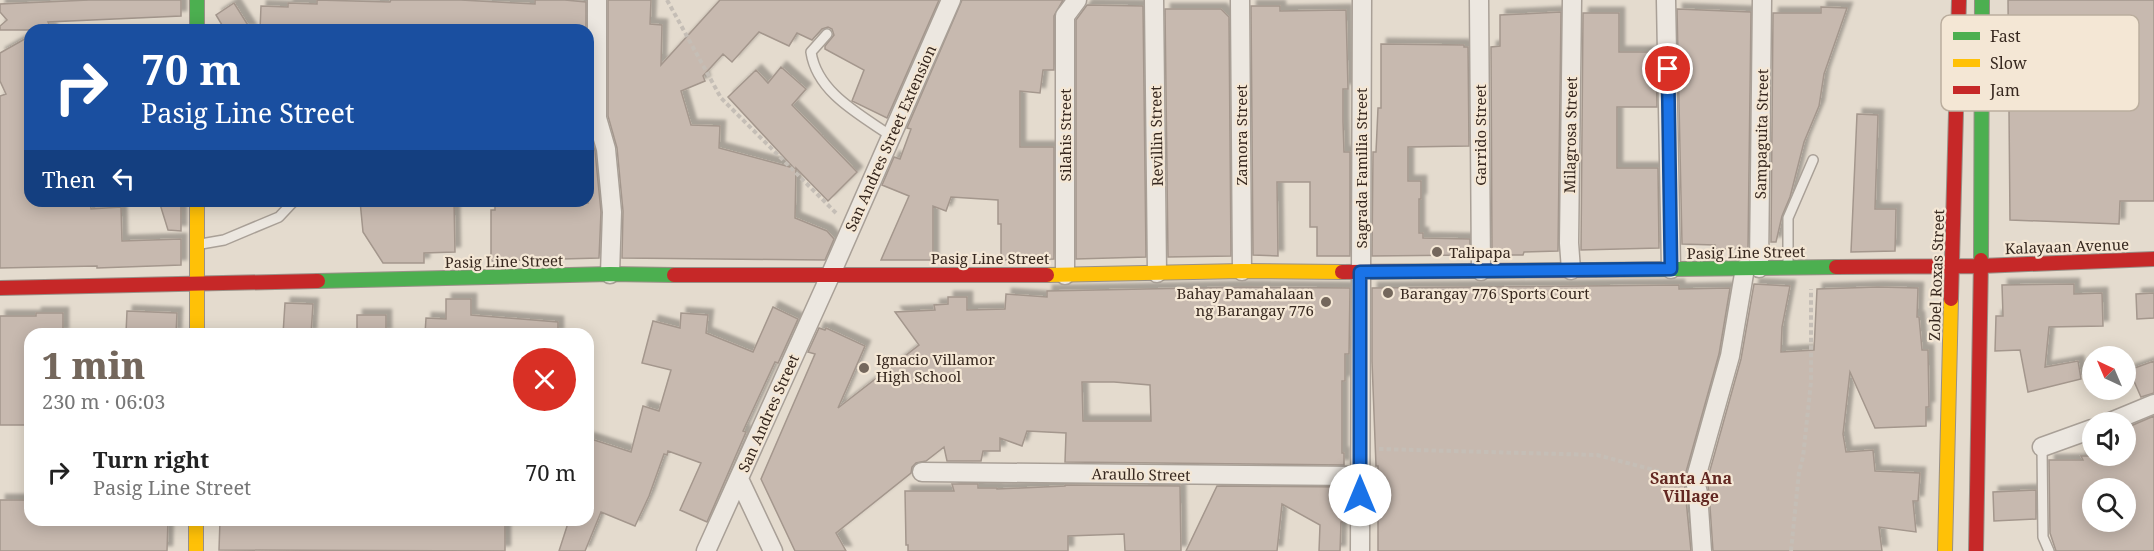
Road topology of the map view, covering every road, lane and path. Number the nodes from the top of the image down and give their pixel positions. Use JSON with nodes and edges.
{"nodes":[{"id":1,"x":197,"y":0,"type":"edge"},
{"id":2,"x":597,"y":0,"type":"edge"},
{"id":3,"x":667,"y":0,"type":"edge"},
{"id":4,"x":951,"y":0,"type":"edge"},
{"id":5,"x":1077,"y":0,"type":"edge"},
{"id":6,"x":1155,"y":0,"type":"edge"},
{"id":7,"x":1240,"y":0,"type":"edge"},
{"id":8,"x":1362,"y":0,"type":"edge"},
{"id":9,"x":1479,"y":0,"type":"edge"},
{"id":10,"x":1572,"y":0,"type":"edge"},
{"id":11,"x":1666,"y":0,"type":"edge"},
{"id":12,"x":1762,"y":0,"type":"edge"},
{"id":13,"x":1959,"y":0,"type":"edge"},
{"id":14,"x":1982,"y":0,"type":"edge"},
{"id":15,"x":1959,"y":15,"type":"edge"},
{"id":16,"x":1982,"y":15,"type":"edge"},
{"id":17,"x":197,"y":24,"type":"edge"},
{"id":18,"x":827,"y":34,"type":"dead end"},
{"id":19,"x":1956,"y":111,"type":"edge"},
{"id":20,"x":1982,"y":111,"type":"edge"},
{"id":21,"x":891,"y":136,"type":"junction"},
{"id":22,"x":1813,"y":160,"type":"dead end"},
{"id":23,"x":197,"y":207,"type":"edge"},
{"id":24,"x":288,"y":207,"type":"edge"},
{"id":25,"x":851,"y":228,"type":"junction"},
{"id":26,"x":197,"y":245,"type":"junction"},
{"id":27,"x":2154,"y":259,"type":"edge"},
{"id":28,"x":1953,"y":266,"type":"junction"},
{"id":29,"x":1981,"y":266,"type":"junction"},
{"id":30,"x":1811,"y":267,"type":"junction"},
{"id":31,"x":1752,"y":268,"type":"junction"},
{"id":32,"x":1788,"y":268,"type":"junction"},
{"id":33,"x":1671,"y":269,"type":"junction"},
{"id":34,"x":1570,"y":270,"type":"junction"},
{"id":35,"x":1242,"y":271,"type":"junction"},
{"id":36,"x":1481,"y":271,"type":"junction"},
{"id":37,"x":1360,"y":272,"type":"junction"},
{"id":38,"x":1157,"y":273,"type":"junction"},
{"id":39,"x":610,"y":274,"type":"junction"},
{"id":40,"x":1065,"y":274,"type":"junction"},
{"id":41,"x":830,"y":276,"type":"junction"},
{"id":42,"x":197,"y":285,"type":"junction"},
{"id":43,"x":0,"y":288,"type":"edge"},
{"id":44,"x":197,"y":328,"type":"edge"},
{"id":45,"x":2154,"y":404,"type":"edge"},
{"id":46,"x":2135,"y":412,"type":"edge"},
{"id":47,"x":2082,"y":433,"type":"edge"},
{"id":48,"x":2042,"y":447,"type":"joint"},
{"id":49,"x":1360,"y":449,"type":"junction"},
{"id":50,"x":922,"y":472,"type":"dead end"},
{"id":51,"x":1360,"y":476,"type":"junction"},
{"id":52,"x":739,"y":480,"type":"junction"},
{"id":53,"x":1695,"y":481,"type":"junction"},
{"id":54,"x":196,"y":526,"type":"edge"},
{"id":55,"x":196,"y":551,"type":"edge"},
{"id":56,"x":706,"y":551,"type":"edge"},
{"id":57,"x":773,"y":551,"type":"edge"},
{"id":58,"x":1360,"y":551,"type":"edge"},
{"id":59,"x":1702,"y":551,"type":"edge"},
{"id":60,"x":1791,"y":551,"type":"edge"},
{"id":61,"x":1945,"y":551,"type":"edge"},
{"id":62,"x":1976,"y":551,"type":"edge"},
{"id":63,"x":2049,"y":551,"type":"edge"}],
"edges":[{"from":1,"to":17,"type":"main road"},
{"from":2,"to":39,"type":"street"},
{"from":3,"to":25,"type":"path"},
{"from":4,"to":21,"type":"street","name":"San Andres Street Extension"},
{"from":5,"to":40,"type":"street","name":"Silahis Street"},
{"from":6,"to":38,"type":"street","name":"Revillin Street"},
{"from":7,"to":35,"type":"street","name":"Zamora Street"},
{"from":8,"to":37,"type":"street","name":"Sagrada Familia Street"},
{"from":9,"to":36,"type":"street","name":"Garrido Street"},
{"from":10,"to":34,"type":"street","name":"Milagrosa Street"},
{"from":11,"to":33,"type":"street"},
{"from":12,"to":31,"type":"street","name":"Sampaguita Street"},
{"from":13,"to":15,"type":"main road","name":"Zobel Roxas Street"},
{"from":14,"to":16,"type":"main road"},
{"from":18,"to":21,"type":"lane"},
{"from":19,"to":28,"type":"main road","name":"Zobel Roxas Street"},
{"from":20,"to":29,"type":"main road"},
{"from":21,"to":25,"type":"street","name":"San Andres Street Extension"},
{"from":22,"to":32,"type":"lane"},
{"from":23,"to":26,"type":"main road"},
{"from":24,"to":26,"type":"lane"},
{"from":25,"to":41,"type":"street","name":"San Andres Street Extension"},
{"from":26,"to":42,"type":"main road"},
{"from":27,"to":29,"type":"main road","name":"Kalayaan Avenue"},
{"from":28,"to":29,"type":"main road","name":"Pasig Line Street"},
{"from":28,"to":30,"type":"main road","name":"Pasig Line Street"},
{"from":28,"to":61,"type":"main road","name":"Zobel Roxas Street"},
{"from":29,"to":62,"type":"main road"},
{"from":30,"to":32,"type":"main road","name":"Pasig Line Street"},
{"from":30,"to":60,"type":"path"},
{"from":31,"to":32,"type":"main road","name":"Pasig Line Street"},
{"from":31,"to":33,"type":"main road","name":"Pasig Line Street"},
{"from":31,"to":53,"type":"street","name":"Sampaguita Street"},
{"from":33,"to":34,"type":"main road","name":"Pasig Line Street"},
{"from":34,"to":36,"type":"main road","name":"Pasig Line Street"},
{"from":35,"to":37,"type":"main road","name":"Pasig Line Street"},
{"from":35,"to":38,"type":"main road","name":"Pasig Line Street"},
{"from":36,"to":37,"type":"main road","name":"Pasig Line Street"},
{"from":37,"to":49,"type":"street","name":"Sagrada Familia Street"},
{"from":38,"to":40,"type":"main road","name":"Pasig Line Street"},
{"from":39,"to":41,"type":"main road","name":"Pasig Line Street"},
{"from":39,"to":42,"type":"main road","name":"Pasig Line Street"},
{"from":40,"to":41,"type":"main road","name":"Pasig Line Street"},
{"from":41,"to":52,"type":"street","name":"San Andres Street"},
{"from":42,"to":43,"type":"main road","name":"Pasig Line Street"},
{"from":42,"to":44,"type":"main road"},
{"from":45,"to":46,"type":"street"},
{"from":47,"to":48,"type":"street"},
{"from":48,"to":63,"type":"lane"},
{"from":49,"to":51,"type":"street","name":"Sagrada Familia Street"},
{"from":49,"to":53,"type":"path"},
{"from":50,"to":51,"type":"street","name":"Araullo Street"},
{"from":51,"to":58,"type":"street","name":"Sagrada Familia Street"},
{"from":52,"to":56,"type":"street","name":"San Andres Street"},
{"from":52,"to":57,"type":"street"},
{"from":53,"to":59,"type":"street"},
{"from":54,"to":55,"type":"main road"}]}
